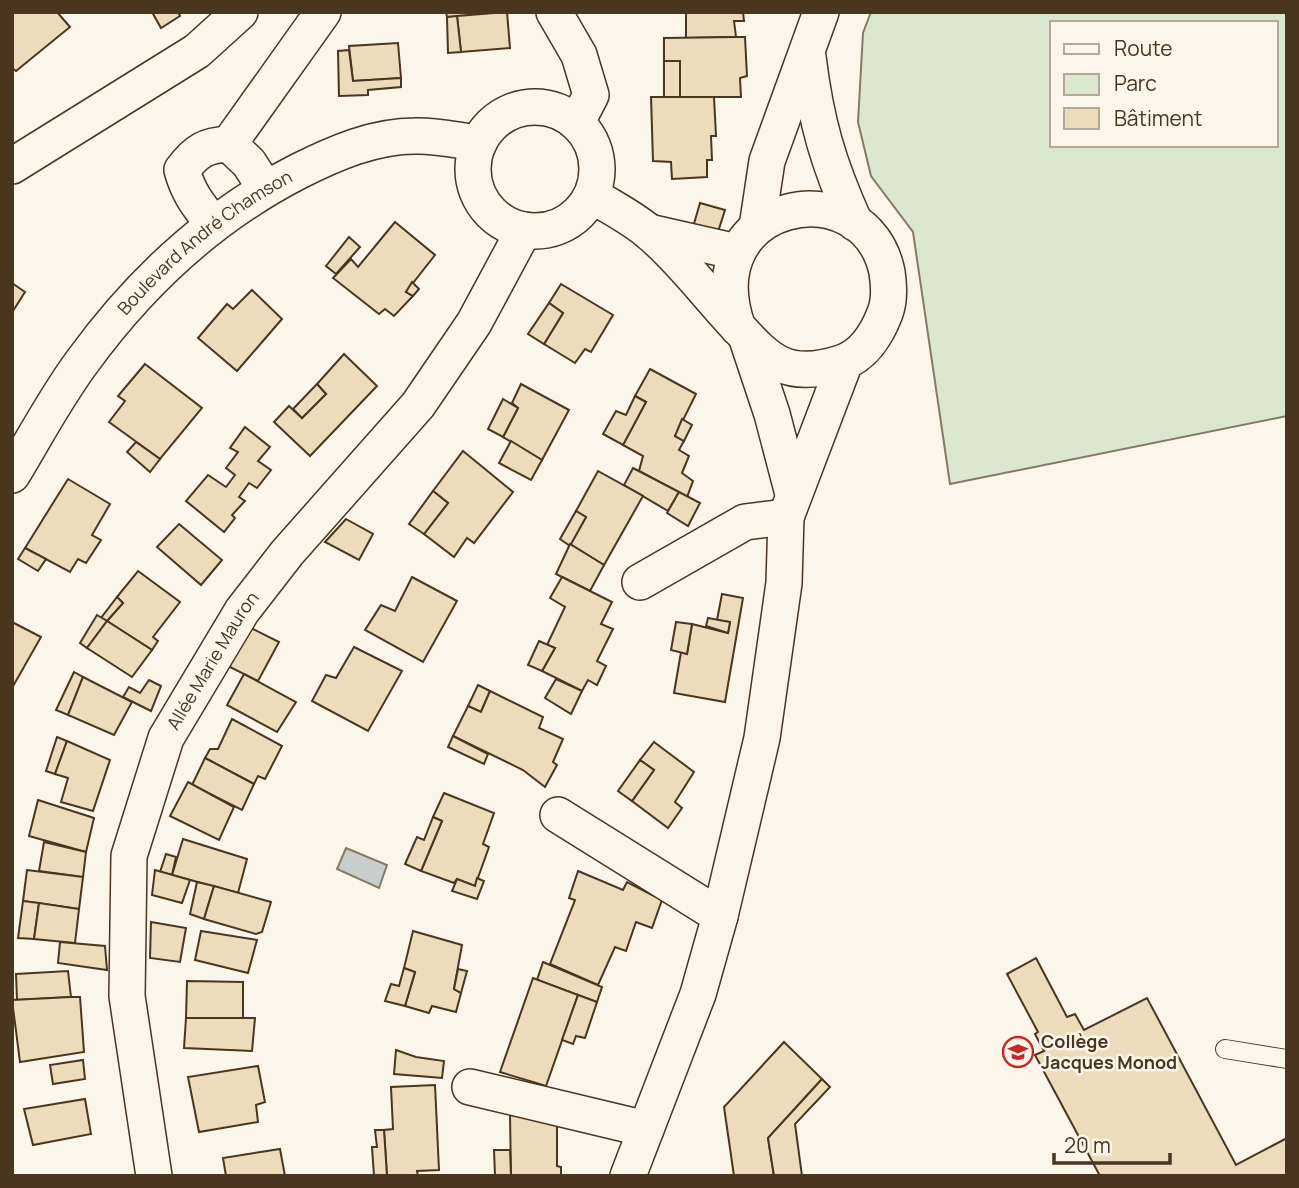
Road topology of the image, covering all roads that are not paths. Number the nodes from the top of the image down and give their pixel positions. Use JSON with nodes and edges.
{"nodes":[{"id":1,"x":240,"y":12,"type":"edge"},
{"id":2,"x":323,"y":12,"type":"edge"},
{"id":3,"x":554,"y":12,"type":"edge"},
{"id":4,"x":821,"y":12,"type":"edge"},
{"id":5,"x":807,"y":54,"type":"junction"},
{"id":6,"x":577,"y":122,"type":"junction"},
{"id":7,"x":479,"y":143,"type":"junction"},
{"id":8,"x":229,"y":144,"type":"junction"},
{"id":9,"x":12,"y":166,"type":"edge"},
{"id":10,"x":265,"y":188,"type":"junction"},
{"id":11,"x":592,"y":195,"type":"junction"},
{"id":12,"x":214,"y":223,"type":"junction"},
{"id":13,"x":855,"y":223,"type":"junction"},
{"id":14,"x":524,"y":230,"type":"junction"},
{"id":15,"x":649,"y":232,"type":"junction"},
{"id":16,"x":747,"y":239,"type":"junction"},
{"id":17,"x":743,"y":335,"type":"junction"},
{"id":18,"x":845,"y":362,"type":"junction"},
{"id":19,"x":12,"y":475,"type":"edge"},
{"id":20,"x":790,"y":505,"type":"junction"},
{"id":21,"x":640,"y":582,"type":"dead end"},
{"id":22,"x":558,"y":816,"type":"dead end"},
{"id":23,"x":720,"y":916,"type":"junction"},
{"id":24,"x":1225,"y":1049,"type":"dead end"},
{"id":25,"x":1287,"y":1059,"type":"edge"},
{"id":26,"x":470,"y":1087,"type":"dead end"},
{"id":27,"x":646,"y":1129,"type":"junction"},
{"id":28,"x":154,"y":1176,"type":"edge"},
{"id":29,"x":628,"y":1176,"type":"edge"}],
"edges":[{"from":1,"to":9,"type":"street"},
{"from":2,"to":8,"type":"street"},
{"from":3,"to":6,"type":"street"},
{"from":4,"to":5,"type":"street"},
{"from":5,"to":13,"type":"street"},
{"from":5,"to":16,"type":"street"},
{"from":6,"to":7,"type":"street"},
{"from":6,"to":11,"type":"street"},
{"from":7,"to":10,"type":"street","name":"Boulevard André Chamson"},
{"from":7,"to":14,"type":"street"},
{"from":8,"to":10,"type":"street"},
{"from":8,"to":12,"type":"street"},
{"from":10,"to":12,"type":"street","name":"Boulevard André Chamson"},
{"from":11,"to":14,"type":"street"},
{"from":11,"to":15,"type":"street"},
{"from":12,"to":19,"type":"street","name":"Boulevard André Chamson"},
{"from":13,"to":16,"type":"street"},
{"from":13,"to":18,"type":"street"},
{"from":14,"to":28,"type":"street","name":"Allée Marie Mauron"},
{"from":15,"to":16,"type":"street"},
{"from":15,"to":17,"type":"street"},
{"from":16,"to":17,"type":"street"},
{"from":17,"to":18,"type":"street"},
{"from":17,"to":20,"type":"street"},
{"from":18,"to":20,"type":"street"},
{"from":20,"to":21,"type":"street"},
{"from":20,"to":23,"type":"street"},
{"from":22,"to":23,"type":"street"},
{"from":23,"to":27,"type":"street"},
{"from":24,"to":25,"type":"lane"},
{"from":26,"to":27,"type":"street"},
{"from":27,"to":29,"type":"street"}]}
